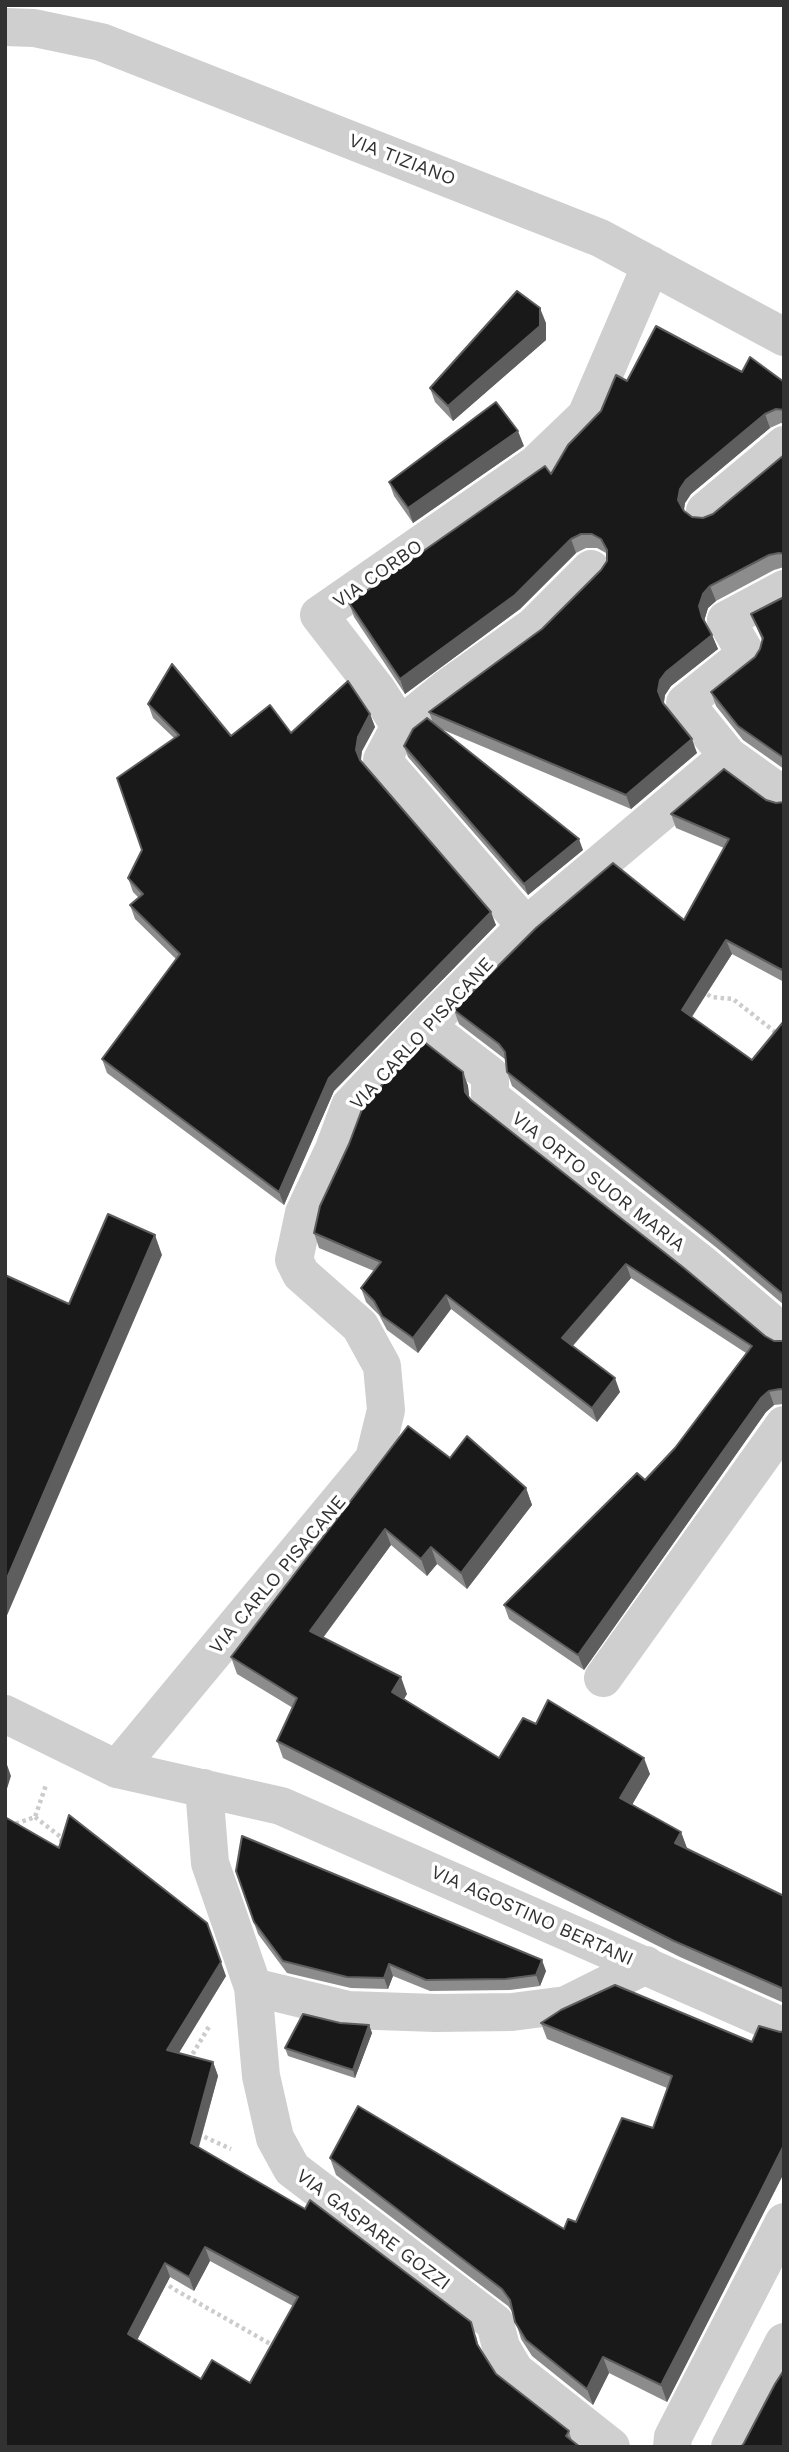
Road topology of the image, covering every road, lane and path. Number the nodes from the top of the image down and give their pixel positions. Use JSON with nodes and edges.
{"nodes":[{"id":1,"x":27,"y":20,"type":"edge"},
{"id":2,"x":651,"y":265,"type":"junction"},
{"id":3,"x":784,"y":337,"type":"edge"},
{"id":4,"x":784,"y":445,"type":"edge"},
{"id":5,"x":705,"y":511,"type":"dead end"},
{"id":6,"x":591,"y":569,"type":"dead end"},
{"id":7,"x":784,"y":589,"type":"edge"},
{"id":8,"x":400,"y":726,"type":"junction"},
{"id":9,"x":727,"y":756,"type":"junction"},
{"id":10,"x":784,"y":796,"type":"edge"},
{"id":11,"x":526,"y":926,"type":"junction"},
{"id":12,"x":700,"y":989,"type":"edge"},
{"id":13,"x":426,"y":1026,"type":"junction"},
{"id":14,"x":784,"y":1039,"type":"edge"},
{"id":15,"x":784,"y":1334,"type":"edge"},
{"id":16,"x":784,"y":1425,"type":"edge"},
{"id":17,"x":603,"y":1678,"type":"dead end"},
{"id":18,"x":5,"y":1714,"type":"edge"},
{"id":19,"x":60,"y":1741,"type":"junction"},
{"id":20,"x":117,"y":1769,"type":"junction"},
{"id":21,"x":204,"y":1787,"type":"junction"},
{"id":22,"x":35,"y":1817,"type":"junction"},
{"id":23,"x":5,"y":1832,"type":"edge"},
{"id":24,"x":59,"y":1851,"type":"edge"},
{"id":25,"x":646,"y":1965,"type":"junction"},
{"id":26,"x":253,"y":1987,"type":"junction"},
{"id":27,"x":784,"y":2027,"type":"edge"},
{"id":28,"x":185,"y":2067,"type":"edge"},
{"id":29,"x":197,"y":2133,"type":"edge"},
{"id":30,"x":292,"y":2169,"type":"junction"},
{"id":31,"x":784,"y":2222,"type":"edge"},
{"id":32,"x":163,"y":2279,"type":"edge"},
{"id":33,"x":784,"y":2342,"type":"edge"},
{"id":34,"x":277,"y":2347,"type":"edge"},
{"id":35,"x":593,"y":2441,"type":"edge"},
{"id":36,"x":672,"y":2447,"type":"edge"},
{"id":37,"x":730,"y":2447,"type":"edge"}],
"edges":[{"from":1,"to":2,"type":"street","name":"VIA TIZIANO"},
{"from":2,"to":3,"type":"street","name":"VIA TIZIANO"},
{"from":2,"to":8,"type":"street","name":"VIA CORBO"},
{"from":4,"to":5,"type":"street"},
{"from":6,"to":8,"type":"street"},
{"from":7,"to":9,"type":"street"},
{"from":8,"to":11,"type":"street"},
{"from":9,"to":10,"type":"street"},
{"from":9,"to":11,"type":"street","name":"VIA CARLO PISACANE"},
{"from":11,"to":13,"type":"street","name":"VIA CARLO PISACANE"},
{"from":12,"to":14,"type":"path"},
{"from":13,"to":15,"type":"street","name":"VIA ORTO SUOR MARIA"},
{"from":13,"to":20,"type":"street","name":"VIA CARLO PISACANE"},
{"from":16,"to":17,"type":"street"},
{"from":18,"to":19,"type":"street","name":"VIA AGOSTINO BERTANI"},
{"from":19,"to":20,"type":"street","name":"VIA AGOSTINO BERTANI"},
{"from":19,"to":22,"type":"path"},
{"from":20,"to":21,"type":"street","name":"VIA AGOSTINO BERTANI"},
{"from":21,"to":25,"type":"street","name":"VIA AGOSTINO BERTANI"},
{"from":21,"to":26,"type":"street","name":"VIA GASPARE GOZZI"},
{"from":22,"to":23,"type":"path"},
{"from":22,"to":24,"type":"path"},
{"from":25,"to":26,"type":"street"},
{"from":25,"to":27,"type":"street","name":"VIA AGOSTINO BERTANI"},
{"from":26,"to":28,"type":"path"},
{"from":26,"to":30,"type":"street","name":"VIA GASPARE GOZZI"},
{"from":29,"to":30,"type":"path"},
{"from":30,"to":35,"type":"street","name":"VIA GASPARE GOZZI"},
{"from":31,"to":36,"type":"street"},
{"from":32,"to":34,"type":"path"},
{"from":33,"to":37,"type":"street"}]}
